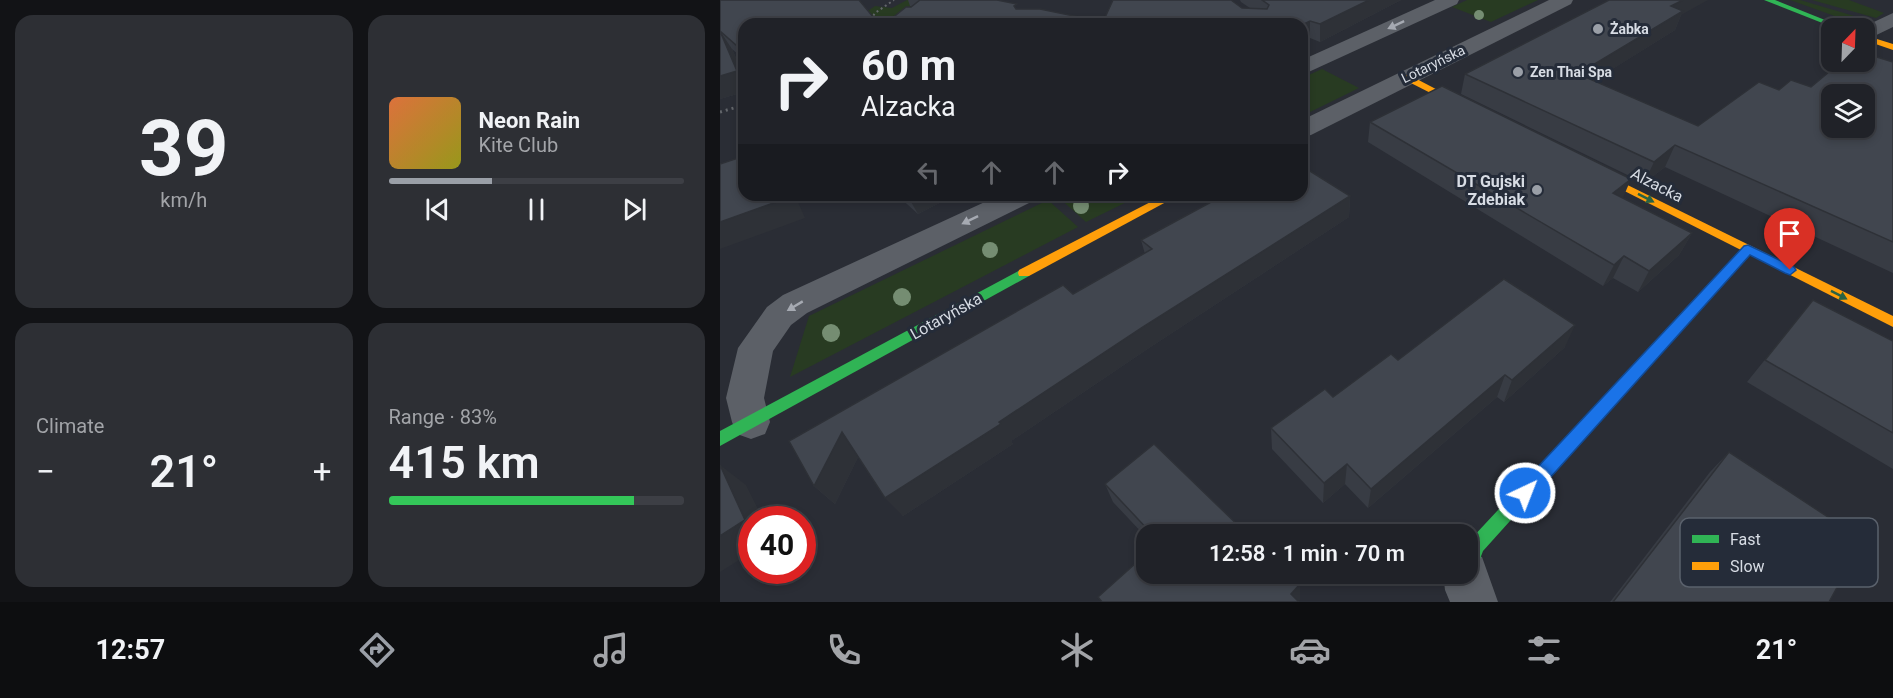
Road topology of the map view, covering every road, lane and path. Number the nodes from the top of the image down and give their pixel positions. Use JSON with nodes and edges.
{"nodes":[{"id":1,"x":894,"y":0,"type":"edge"},
{"id":2,"x":1449,"y":0,"type":"edge"},
{"id":3,"x":1564,"y":0,"type":"edge"},
{"id":4,"x":1768,"y":0,"type":"edge"},
{"id":5,"x":1399,"y":1,"type":"edge"},
{"id":6,"x":1424,"y":12,"type":"junction"},
{"id":7,"x":872,"y":18,"type":"edge"},
{"id":8,"x":1893,"y":19,"type":"edge"},
{"id":9,"x":1821,"y":20,"type":"edge"},
{"id":10,"x":1875,"y":30,"type":"edge"},
{"id":11,"x":1875,"y":40,"type":"edge"},
{"id":12,"x":1893,"y":46,"type":"edge"},
{"id":13,"x":1308,"y":60,"type":"edge"},
{"id":14,"x":1406,"y":77,"type":"junction"},
{"id":15,"x":738,"y":106,"type":"edge"},
{"id":16,"x":720,"y":111,"type":"edge"},
{"id":17,"x":1484,"y":117,"type":"edge"},
{"id":18,"x":1308,"y":127,"type":"edge"},
{"id":19,"x":1577,"y":164,"type":"edge"},
{"id":20,"x":1010,"y":201,"type":"edge"},
{"id":21,"x":1161,"y":201,"type":"edge"},
{"id":22,"x":1748,"y":249,"type":"junction"},
{"id":23,"x":1893,"y":322,"type":"edge"},
{"id":24,"x":751,"y":422,"type":"junction"},
{"id":25,"x":720,"y":439,"type":"edge"},
{"id":26,"x":1478,"y":544,"type":"edge"},
{"id":27,"x":1467,"y":584,"type":"edge"},
{"id":28,"x":1474,"y":602,"type":"edge"}],
"edges":[{"from":1,"to":7,"type":"path"},
{"from":2,"to":6,"type":"street"},
{"from":3,"to":14,"type":"street","name":"Lotaryńska"},
{"from":4,"to":9,"type":"street"},
{"from":5,"to":6,"type":"street"},
{"from":6,"to":13,"type":"street","one_way":true},
{"from":8,"to":10,"type":"street"},
{"from":11,"to":12,"type":"street"},
{"from":14,"to":17,"type":"street"},
{"from":14,"to":18,"type":"street","name":"Lotaryńska"},
{"from":15,"to":16,"type":"path"},
{"from":19,"to":22,"type":"street","name":"Alzacka","one_way":true},
{"from":20,"to":24,"type":"street","one_way":true},
{"from":21,"to":24,"type":"street","name":"Lotaryńska"},
{"from":22,"to":23,"type":"street","name":"Alzacka","one_way":true},
{"from":22,"to":26,"type":"street"},
{"from":24,"to":25,"type":"street","name":"Lotaryńska"},
{"from":27,"to":28,"type":"street"}]}
